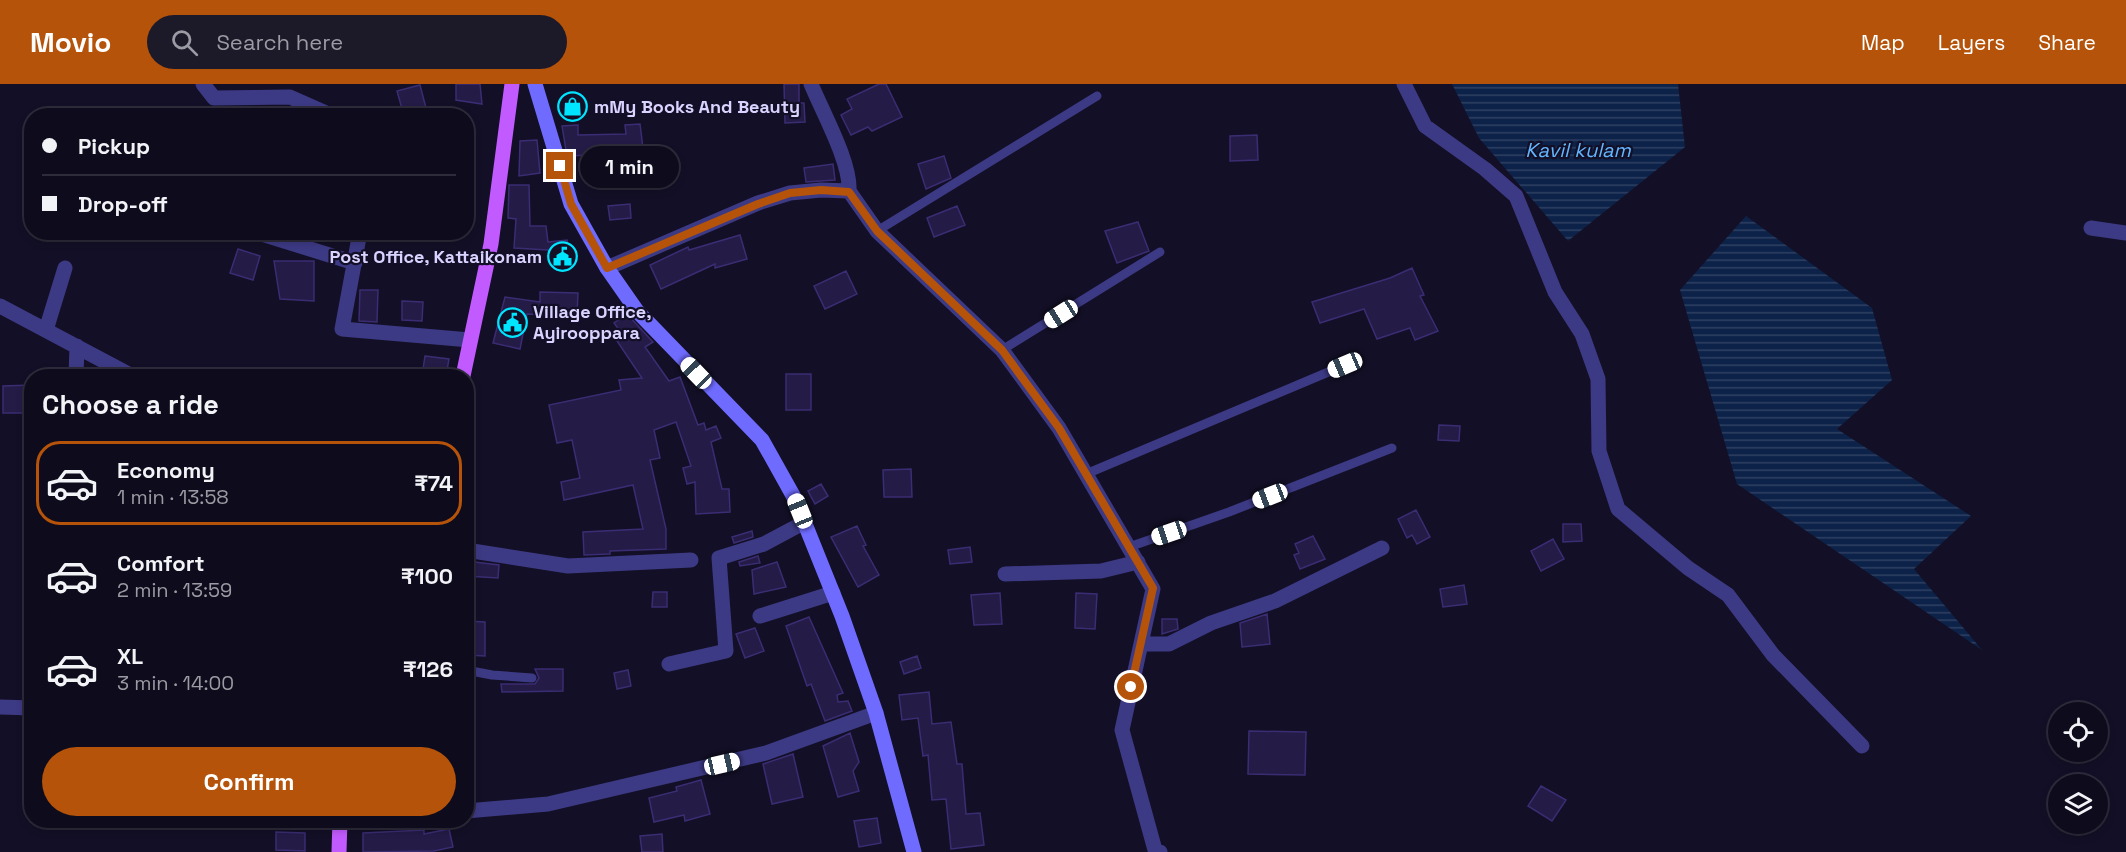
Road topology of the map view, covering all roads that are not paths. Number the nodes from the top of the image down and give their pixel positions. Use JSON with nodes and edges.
{"nodes":[{"id":1,"x":203,"y":84,"type":"edge"},
{"id":2,"x":512,"y":84,"type":"edge"},
{"id":3,"x":535,"y":84,"type":"edge"},
{"id":4,"x":811,"y":84,"type":"edge"},
{"id":5,"x":1404,"y":84,"type":"edge"},
{"id":6,"x":1097,"y":96,"type":"dead end"},
{"id":7,"x":315,"y":108,"type":"edge"},
{"id":8,"x":849,"y":192,"type":"junction"},
{"id":9,"x":2091,"y":228,"type":"dead end"},
{"id":10,"x":877,"y":231,"type":"junction"},
{"id":11,"x":2126,"y":233,"type":"edge"},
{"id":12,"x":281,"y":240,"type":"edge"},
{"id":13,"x":359,"y":240,"type":"edge"},
{"id":14,"x":1160,"y":252,"type":"dead end"},
{"id":15,"x":355,"y":263,"type":"junction"},
{"id":16,"x":65,"y":268,"type":"dead end"},
{"id":17,"x":607,"y":268,"type":"junction"},
{"id":18,"x":0,"y":306,"type":"edge"},
{"id":19,"x":46,"y":330,"type":"junction"},
{"id":20,"x":470,"y":340,"type":"junction"},
{"id":21,"x":77,"y":346,"type":"junction"},
{"id":22,"x":1002,"y":350,"type":"junction"},
{"id":23,"x":1345,"y":365,"type":"dead end"},
{"id":24,"x":76,"y":369,"type":"edge"},
{"id":25,"x":119,"y":369,"type":"edge"},
{"id":26,"x":464,"y":369,"type":"edge"},
{"id":27,"x":1392,"y":448,"type":"dead end"},
{"id":28,"x":1086,"y":474,"type":"junction"},
{"id":29,"x":805,"y":522,"type":"junction"},
{"id":30,"x":1129,"y":547,"type":"junction"},
{"id":31,"x":1382,"y":548,"type":"dead end"},
{"id":32,"x":474,"y":551,"type":"edge"},
{"id":33,"x":691,"y":560,"type":"dead end"},
{"id":34,"x":1138,"y":562,"type":"junction"},
{"id":35,"x":1005,"y":574,"type":"dead end"},
{"id":36,"x":833,"y":593,"type":"junction"},
{"id":37,"x":760,"y":616,"type":"dead end"},
{"id":38,"x":1141,"y":644,"type":"junction"},
{"id":39,"x":669,"y":664,"type":"dead end"},
{"id":40,"x":474,"y":672,"type":"edge"},
{"id":41,"x":532,"y":678,"type":"dead end"},
{"id":42,"x":0,"y":707,"type":"edge"},
{"id":43,"x":24,"y":708,"type":"edge"},
{"id":44,"x":876,"y":713,"type":"junction"},
{"id":45,"x":1862,"y":746,"type":"dead end"},
{"id":46,"x":474,"y":811,"type":"edge"},
{"id":47,"x":340,"y":828,"type":"edge"},
{"id":48,"x":339,"y":852,"type":"edge"},
{"id":49,"x":914,"y":852,"type":"edge"},
{"id":50,"x":1160,"y":852,"type":"edge"}],
"edges":[{"from":1,"to":7,"type":"street"},
{"from":2,"to":20,"type":"main road"},
{"from":3,"to":17,"type":"main road"},
{"from":4,"to":8,"type":"street"},
{"from":5,"to":45,"type":"street"},
{"from":6,"to":10,"type":"lane"},
{"from":8,"to":10,"type":"street"},
{"from":8,"to":17,"type":"street"},
{"from":9,"to":11,"type":"street"},
{"from":10,"to":22,"type":"street"},
{"from":12,"to":15,"type":"street"},
{"from":13,"to":15,"type":"street"},
{"from":14,"to":22,"type":"lane"},
{"from":15,"to":20,"type":"street"},
{"from":16,"to":19,"type":"street"},
{"from":17,"to":29,"type":"main road"},
{"from":18,"to":19,"type":"street"},
{"from":19,"to":21,"type":"street"},
{"from":20,"to":26,"type":"main road"},
{"from":21,"to":24,"type":"street"},
{"from":21,"to":25,"type":"street"},
{"from":22,"to":28,"type":"street"},
{"from":23,"to":28,"type":"lane"},
{"from":27,"to":30,"type":"lane"},
{"from":28,"to":30,"type":"street"},
{"from":29,"to":36,"type":"main road"},
{"from":29,"to":39,"type":"street"},
{"from":30,"to":34,"type":"street"},
{"from":31,"to":38,"type":"street"},
{"from":32,"to":33,"type":"street"},
{"from":34,"to":35,"type":"street"},
{"from":34,"to":38,"type":"street"},
{"from":36,"to":37,"type":"street"},
{"from":36,"to":44,"type":"main road"},
{"from":38,"to":50,"type":"street"},
{"from":40,"to":41,"type":"lane"},
{"from":42,"to":43,"type":"street"},
{"from":44,"to":46,"type":"street"},
{"from":44,"to":49,"type":"main road"},
{"from":47,"to":48,"type":"main road"}]}
